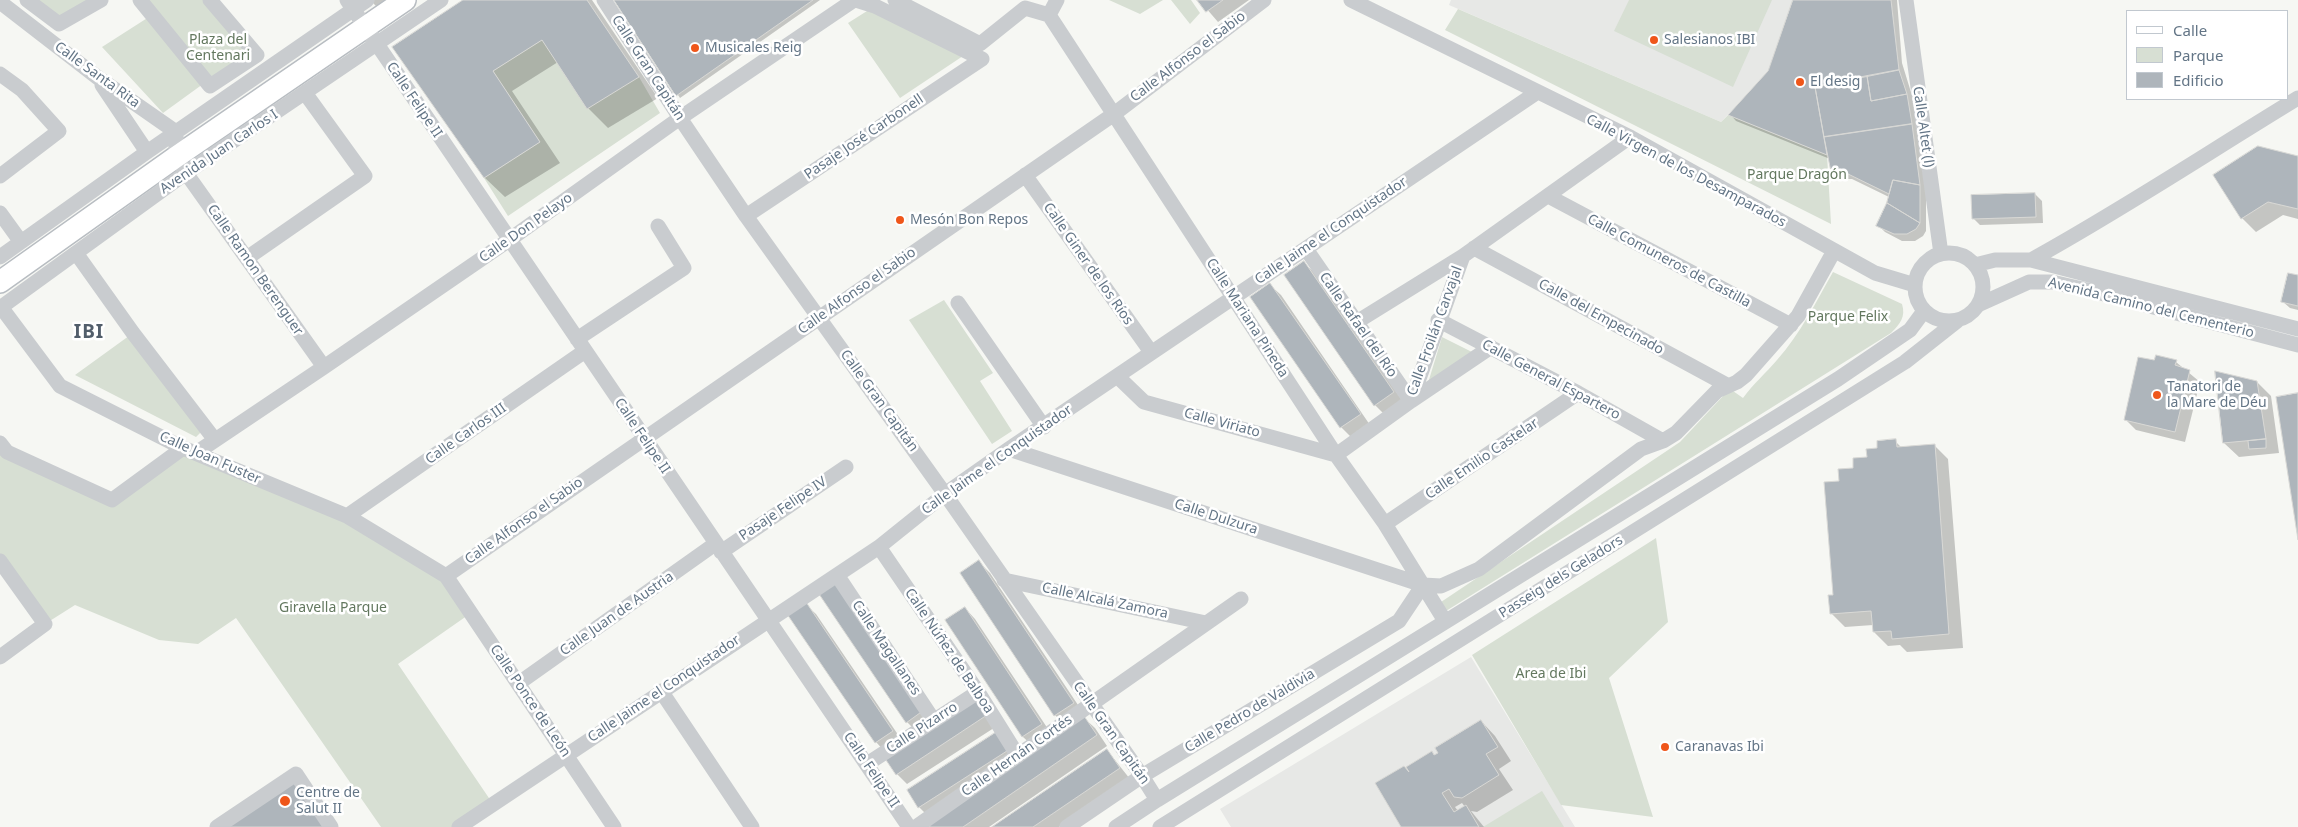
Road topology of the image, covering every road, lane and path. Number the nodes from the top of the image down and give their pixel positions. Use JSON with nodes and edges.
{"nodes":[{"id":1,"x":27,"y":0,"type":"edge"},
{"id":2,"x":101,"y":0,"type":"edge"},
{"id":3,"x":140,"y":0,"type":"edge"},
{"id":4,"x":210,"y":0,"type":"edge"},
{"id":5,"x":367,"y":0,"type":"edge"},
{"id":6,"x":405,"y":0,"type":"edge"},
{"id":7,"x":441,"y":0,"type":"edge"},
{"id":8,"x":604,"y":0,"type":"edge"},
{"id":9,"x":855,"y":0,"type":"edge"},
{"id":10,"x":895,"y":0,"type":"edge"},
{"id":11,"x":1057,"y":0,"type":"edge"},
{"id":12,"x":1264,"y":0,"type":"edge"},
{"id":13,"x":1351,"y":0,"type":"edge"},
{"id":14,"x":1906,"y":0,"type":"edge"},
{"id":15,"x":0,"y":2,"type":"edge"},
{"id":16,"x":350,"y":4,"type":"edge"},
{"id":17,"x":1049,"y":15,"type":"junction"},
{"id":18,"x":370,"y":35,"type":"junction"},
{"id":19,"x":0,"y":74,"type":"edge"},
{"id":20,"x":97,"y":77,"type":"junction"},
{"id":21,"x":305,"y":93,"type":"junction"},
{"id":22,"x":1536,"y":93,"type":"junction"},
{"id":23,"x":2298,"y":98,"type":"edge"},
{"id":24,"x":1114,"y":114,"type":"junction"},
{"id":25,"x":680,"y":118,"type":"junction"},
{"id":26,"x":176,"y":132,"type":"junction"},
{"id":27,"x":1630,"y":138,"type":"junction"},
{"id":28,"x":147,"y":152,"type":"junction"},
{"id":29,"x":181,"y":165,"type":"junction"},
{"id":30,"x":1025,"y":175,"type":"junction"},
{"id":31,"x":0,"y":176,"type":"edge"},
{"id":32,"x":1548,"y":196,"type":"junction"},
{"id":33,"x":0,"y":213,"type":"edge"},
{"id":34,"x":746,"y":216,"type":"junction"},
{"id":35,"x":658,"y":226,"type":"dead end"},
{"id":36,"x":509,"y":240,"type":"junction"},
{"id":37,"x":21,"y":242,"type":"junction"},
{"id":38,"x":1306,"y":249,"type":"junction"},
{"id":39,"x":1468,"y":252,"type":"junction"},
{"id":40,"x":1834,"y":252,"type":"junction"},
{"id":41,"x":76,"y":253,"type":"junction"},
{"id":42,"x":1941,"y":254,"type":"junction"},
{"id":43,"x":247,"y":258,"type":"junction"},
{"id":44,"x":2031,"y":260,"type":"junction"},
{"id":45,"x":1975,"y":265,"type":"junction"},
{"id":46,"x":2,"y":273,"type":"edge"},
{"id":47,"x":1915,"y":285,"type":"junction"},
{"id":48,"x":1233,"y":297,"type":"junction"},
{"id":49,"x":958,"y":303,"type":"dead end"},
{"id":50,"x":1978,"y":305,"type":"junction"},
{"id":51,"x":1,"y":308,"type":"edge"},
{"id":52,"x":1924,"y":311,"type":"junction"},
{"id":53,"x":818,"y":318,"type":"junction"},
{"id":54,"x":1438,"y":320,"type":"junction"},
{"id":55,"x":1957,"y":321,"type":"junction"},
{"id":56,"x":1355,"y":323,"type":"junction"},
{"id":57,"x":1791,"y":325,"type":"junction"},
{"id":58,"x":2298,"y":329,"type":"edge"},
{"id":59,"x":581,"y":345,"type":"junction"},
{"id":60,"x":2298,"y":346,"type":"edge"},
{"id":61,"x":1491,"y":347,"type":"junction"},
{"id":62,"x":1151,"y":352,"type":"junction"},
{"id":63,"x":324,"y":367,"type":"junction"},
{"id":64,"x":1117,"y":376,"type":"junction"},
{"id":65,"x":1727,"y":385,"type":"junction"},
{"id":66,"x":1578,"y":392,"type":"junction"},
{"id":67,"x":1411,"y":401,"type":"junction"},
{"id":68,"x":1044,"y":427,"type":"junction"},
{"id":69,"x":644,"y":439,"type":"junction"},
{"id":70,"x":215,"y":440,"type":"junction"},
{"id":71,"x":1663,"y":441,"type":"junction"},
{"id":72,"x":0,"y":443,"type":"edge"},
{"id":73,"x":1009,"y":449,"type":"junction"},
{"id":74,"x":190,"y":450,"type":"junction"},
{"id":75,"x":1336,"y":455,"type":"junction"},
{"id":76,"x":846,"y":467,"type":"dead end"},
{"id":77,"x":945,"y":494,"type":"junction"},
{"id":78,"x":348,"y":516,"type":"junction"},
{"id":79,"x":1385,"y":524,"type":"junction"},
{"id":80,"x":879,"y":547,"type":"junction"},
{"id":81,"x":718,"y":548,"type":"junction"},
{"id":82,"x":0,"y":561,"type":"edge"},
{"id":83,"x":837,"y":575,"type":"junction"},
{"id":84,"x":446,"y":576,"type":"junction"},
{"id":85,"x":1004,"y":580,"type":"junction"},
{"id":86,"x":1423,"y":585,"type":"junction"},
{"id":87,"x":1241,"y":599,"type":"dead end"},
{"id":88,"x":768,"y":620,"type":"junction"},
{"id":89,"x":1445,"y":621,"type":"junction"},
{"id":90,"x":1206,"y":623,"type":"junction"},
{"id":91,"x":0,"y":657,"type":"edge"},
{"id":92,"x":519,"y":683,"type":"junction"},
{"id":93,"x":661,"y":691,"type":"junction"},
{"id":94,"x":978,"y":692,"type":"junction"},
{"id":95,"x":1091,"y":704,"type":"junction"},
{"id":96,"x":934,"y":720,"type":"junction"},
{"id":97,"x":566,"y":754,"type":"junction"},
{"id":98,"x":1018,"y":756,"type":"junction"},
{"id":99,"x":867,"y":764,"type":"junction"},
{"id":100,"x":1142,"y":776,"type":"junction"},
{"id":101,"x":1156,"y":800,"type":"junction"},
{"id":102,"x":217,"y":827,"type":"edge"},
{"id":103,"x":331,"y":827,"type":"edge"},
{"id":104,"x":458,"y":827,"type":"edge"},
{"id":105,"x":614,"y":827,"type":"edge"},
{"id":106,"x":752,"y":827,"type":"edge"},
{"id":107,"x":909,"y":827,"type":"edge"},
{"id":108,"x":916,"y":827,"type":"edge"},
{"id":109,"x":1067,"y":827,"type":"edge"},
{"id":110,"x":1116,"y":827,"type":"edge"},
{"id":111,"x":1160,"y":827,"type":"edge"}],
"edges":[{"from":1,"to":2,"type":"street"},
{"from":3,"to":4,"type":"street"},
{"from":5,"to":16,"type":"street","name":"Avenida Juan Carlos I"},
{"from":6,"to":18,"type":"main road","name":"Avenida Juan Carlos I"},
{"from":7,"to":18,"type":"street","name":"Avenida Juan Carlos I"},
{"from":8,"to":25,"type":"street","name":"Calle Gran Capitán"},
{"from":9,"to":25,"type":"street","name":"Calle Don Pelayo"},
{"from":9,"to":34,"type":"street","name":"Pasaje José Carbonell"},
{"from":10,"to":17,"type":"street"},
{"from":11,"to":17,"type":"street"},
{"from":12,"to":24,"type":"street","name":"Calle Alfonso el Sabio"},
{"from":13,"to":22,"type":"street","name":"Calle Virgen de los Desamparados"},
{"from":14,"to":42,"type":"street","name":"Calle Altet (l)"},
{"from":15,"to":20,"type":"street","name":"Calle Santa Rita"},
{"from":16,"to":18,"type":"street","name":"Calle Felipe II"},
{"from":16,"to":26,"type":"street","name":"Avenida Juan Carlos I"},
{"from":17,"to":24,"type":"street","name":"Calle Mariana Pineda"},
{"from":18,"to":21,"type":"street","name":"Avenida Juan Carlos I"},
{"from":18,"to":29,"type":"main road","name":"Avenida Juan Carlos I"},
{"from":18,"to":36,"type":"street","name":"Calle Felipe II"},
{"from":19,"to":31,"type":"street"},
{"from":20,"to":26,"type":"street","name":"Calle Santa Rita"},
{"from":20,"to":28,"type":"street"},
{"from":21,"to":29,"type":"street","name":"Avenida Juan Carlos I"},
{"from":21,"to":43,"type":"street"},
{"from":22,"to":27,"type":"street","name":"Calle Virgen de los Desamparados"},
{"from":22,"to":38,"type":"street","name":"Calle Jaime el Conquistador"},
{"from":23,"to":44,"type":"street"},
{"from":24,"to":30,"type":"street","name":"Calle Alfonso el Sabio"},
{"from":24,"to":48,"type":"street","name":"Calle Mariana Pineda"},
{"from":25,"to":34,"type":"street","name":"Calle Gran Capitán"},
{"from":25,"to":36,"type":"street","name":"Calle Don Pelayo"},
{"from":26,"to":28,"type":"street","name":"Avenida Juan Carlos I"},
{"from":26,"to":29,"type":"street"},
{"from":27,"to":32,"type":"street"},
{"from":27,"to":40,"type":"street","name":"Calle Virgen de los Desamparados"},
{"from":28,"to":37,"type":"street","name":"Avenida Juan Carlos I"},
{"from":29,"to":41,"type":"street","name":"Avenida Juan Carlos I"},
{"from":29,"to":43,"type":"street","name":"Calle Ramon Berenguer"},
{"from":29,"to":46,"type":"main road","name":"Avenida Juan Carlos I"},
{"from":30,"to":53,"type":"street","name":"Calle Alfonso el Sabio"},
{"from":30,"to":62,"type":"street","name":"Calle Giner de los Ríos"},
{"from":32,"to":39,"type":"street"},
{"from":32,"to":57,"type":"street","name":"Calle Comuneros de Castilla"},
{"from":33,"to":37,"type":"street"},
{"from":34,"to":53,"type":"street","name":"Calle Gran Capitán"},
{"from":35,"to":59,"type":"street","name":"Calle Carlos III"},
{"from":36,"to":59,"type":"street","name":"Calle Felipe II"},
{"from":36,"to":63,"type":"street","name":"Calle Don Pelayo"},
{"from":37,"to":46,"type":"street","name":"Avenida Juan Carlos I"},
{"from":38,"to":48,"type":"street","name":"Calle Jaime el Conquistador"},
{"from":38,"to":56,"type":"street","name":"Calle Rafael del Río"},
{"from":39,"to":54,"type":"street","name":"Calle Froilán Carvajal"},
{"from":39,"to":56,"type":"street"},
{"from":39,"to":65,"type":"street","name":"Calle del Empecinado"},
{"from":40,"to":47,"type":"street","name":"Calle Virgen de los Desamparados"},
{"from":40,"to":57,"type":"street"},
{"from":41,"to":51,"type":"street","name":"Avenida Juan Carlos I"},
{"from":41,"to":70,"type":"street"},
{"from":42,"to":45,"type":"street"},
{"from":42,"to":47,"type":"street"},
{"from":43,"to":63,"type":"street","name":"Calle Ramon Berenguer"},
{"from":44,"to":45,"type":"street","name":"Avenida Camino del Cementerio"},
{"from":44,"to":58,"type":"street","name":"Avenida Camino del Cementerio"},
{"from":45,"to":50,"type":"street"},
{"from":47,"to":52,"type":"street"},
{"from":48,"to":62,"type":"street","name":"Calle Jaime el Conquistador"},
{"from":48,"to":75,"type":"street","name":"Calle Mariana Pineda"},
{"from":49,"to":68,"type":"street"},
{"from":50,"to":55,"type":"street"},
{"from":50,"to":60,"type":"street","name":"Avenida Camino del Cementerio"},
{"from":51,"to":74,"type":"street","name":"Calle Joan Fuster"},
{"from":52,"to":55,"type":"street"},
{"from":52,"to":89,"type":"street"},
{"from":53,"to":69,"type":"street","name":"Calle Alfonso el Sabio"},
{"from":53,"to":77,"type":"street","name":"Calle Gran Capitán"},
{"from":54,"to":61,"type":"street","name":"Calle General Espartero"},
{"from":54,"to":67,"type":"street","name":"Calle Froilán Carvajal"},
{"from":55,"to":111,"type":"street","name":"Passeig dels Geladors"},
{"from":56,"to":67,"type":"street","name":"Calle Rafael del Río"},
{"from":57,"to":65,"type":"street"},
{"from":59,"to":69,"type":"street","name":"Calle Felipe II"},
{"from":59,"to":78,"type":"street","name":"Calle Carlos III"},
{"from":61,"to":66,"type":"street","name":"Calle General Espartero"},
{"from":61,"to":67,"type":"street"},
{"from":62,"to":64,"type":"street","name":"Calle Jaime el Conquistador"},
{"from":63,"to":70,"type":"street","name":"Calle Don Pelayo"},
{"from":64,"to":68,"type":"street","name":"Calle Jaime el Conquistador"},
{"from":64,"to":75,"type":"street","name":"Calle Viriato"},
{"from":65,"to":71,"type":"street"},
{"from":66,"to":71,"type":"street","name":"Calle General Espartero"},
{"from":66,"to":79,"type":"street","name":"Calle Emilio Castelar"},
{"from":67,"to":75,"type":"street","name":"Calle Froilán Carvajal"},
{"from":68,"to":73,"type":"street","name":"Calle Jaime el Conquistador"},
{"from":69,"to":81,"type":"street","name":"Calle Felipe II"},
{"from":69,"to":84,"type":"street","name":"Calle Alfonso el Sabio"},
{"from":70,"to":74,"type":"street","name":"Calle Don Pelayo"},
{"from":71,"to":86,"type":"street"},
{"from":72,"to":74,"type":"street","name":"Calle Don Pelayo"},
{"from":73,"to":77,"type":"street","name":"Calle Jaime el Conquistador"},
{"from":73,"to":86,"type":"street","name":"Calle Dulzura"},
{"from":74,"to":78,"type":"street","name":"Calle Joan Fuster"},
{"from":75,"to":79,"type":"street","name":"Calle Mariana Pineda"},
{"from":76,"to":81,"type":"street","name":"Pasaje Felipe IV"},
{"from":77,"to":80,"type":"street","name":"Calle Jaime el Conquistador"},
{"from":77,"to":85,"type":"street","name":"Calle Gran Capitán"},
{"from":78,"to":84,"type":"street","name":"Calle Joan Fuster"},
{"from":79,"to":86,"type":"street","name":"Calle Mariana Pineda"},
{"from":80,"to":83,"type":"street","name":"Calle Jaime el Conquistador"},
{"from":80,"to":94,"type":"street","name":"Calle Núñez de Balboa"},
{"from":81,"to":88,"type":"street","name":"Calle Felipe II"},
{"from":81,"to":92,"type":"street","name":"Calle Juan de Austria"},
{"from":82,"to":91,"type":"street"},
{"from":83,"to":88,"type":"street","name":"Calle Jaime el Conquistador"},
{"from":83,"to":96,"type":"street","name":"Calle Magallanes"},
{"from":84,"to":92,"type":"street","name":"Calle Ponce de León"},
{"from":85,"to":90,"type":"street","name":"Calle Alcalá Zamora"},
{"from":85,"to":95,"type":"street","name":"Calle Gran Capitán"},
{"from":86,"to":89,"type":"street","name":"Calle Mariana Pineda"},
{"from":86,"to":100,"type":"street","name":"Calle Pedro de Valdivia"},
{"from":87,"to":90,"type":"street","name":"Calle Hernán Cortés"},
{"from":88,"to":93,"type":"street","name":"Calle Jaime el Conquistador"},
{"from":88,"to":99,"type":"street","name":"Calle Felipe II"},
{"from":89,"to":101,"type":"street"},
{"from":90,"to":95,"type":"street","name":"Calle Hernán Cortés"},
{"from":92,"to":97,"type":"street","name":"Calle Ponce de León"},
{"from":93,"to":97,"type":"street","name":"Calle Jaime el Conquistador"},
{"from":93,"to":106,"type":"street"},
{"from":94,"to":96,"type":"street","name":"Calle Pizarro"},
{"from":94,"to":98,"type":"street","name":"Calle Núñez de Balboa"},
{"from":95,"to":98,"type":"street","name":"Calle Hernán Cortés"},
{"from":95,"to":100,"type":"street","name":"Calle Gran Capitán"},
{"from":96,"to":99,"type":"street","name":"Calle Pizarro"},
{"from":97,"to":104,"type":"street","name":"Calle Jaime el Conquistador"},
{"from":97,"to":105,"type":"street","name":"Calle Ponce de León"},
{"from":98,"to":108,"type":"street","name":"Calle Hernán Cortés"},
{"from":99,"to":107,"type":"street","name":"Calle Felipe II"},
{"from":100,"to":101,"type":"street","name":"Calle Gran Capitán"},
{"from":100,"to":109,"type":"street","name":"Calle Pedro de Valdivia"},
{"from":101,"to":110,"type":"street"},
{"from":102,"to":103,"type":"street"}]}
